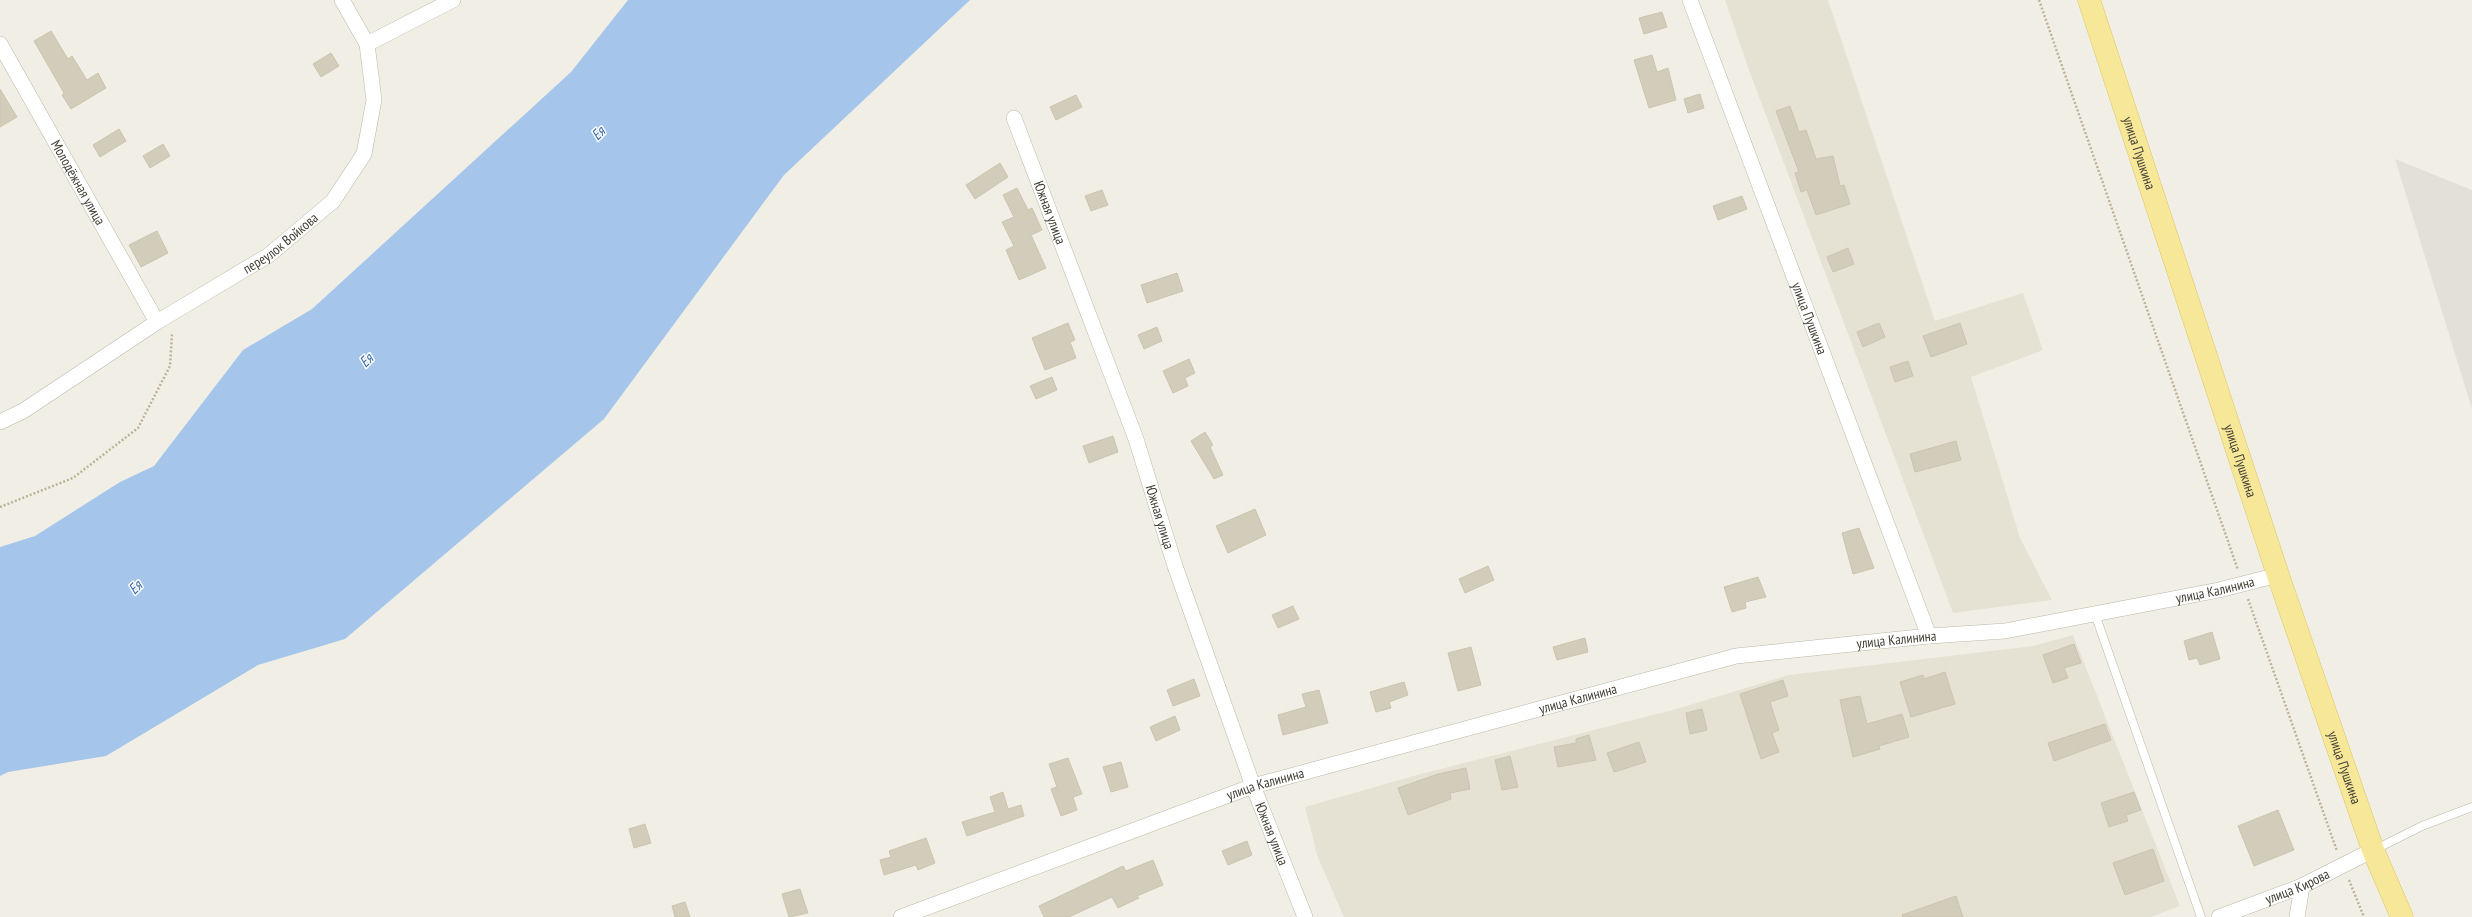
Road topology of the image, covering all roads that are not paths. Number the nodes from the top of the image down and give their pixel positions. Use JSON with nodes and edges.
{"nodes":[{"id":1,"x":342,"y":0,"type":"edge"},
{"id":2,"x":453,"y":0,"type":"edge"},
{"id":3,"x":1690,"y":0,"type":"edge"},
{"id":4,"x":2089,"y":0,"type":"edge"},
{"id":5,"x":0,"y":44,"type":"edge"},
{"id":6,"x":367,"y":44,"type":"junction"},
{"id":7,"x":1014,"y":118,"type":"dead end"},
{"id":8,"x":157,"y":322,"type":"junction"},
{"id":9,"x":0,"y":422,"type":"edge"},
{"id":10,"x":2278,"y":575,"type":"junction"},
{"id":11,"x":2095,"y":614,"type":"junction"},
{"id":12,"x":1929,"y":636,"type":"junction"},
{"id":13,"x":1253,"y":786,"type":"junction"},
{"id":14,"x":2472,"y":807,"type":"edge"},
{"id":15,"x":2373,"y":850,"type":"junction"},
{"id":16,"x":2302,"y":886,"type":"junction"},
{"id":17,"x":901,"y":917,"type":"edge"},
{"id":18,"x":1305,"y":917,"type":"edge"},
{"id":19,"x":2201,"y":917,"type":"edge"},
{"id":20,"x":2219,"y":917,"type":"edge"},
{"id":21,"x":2297,"y":917,"type":"edge"},
{"id":22,"x":2402,"y":917,"type":"edge"}],
"edges":[{"from":1,"to":6,"type":"street"},
{"from":2,"to":6,"type":"street"},
{"from":3,"to":12,"type":"street","name":"улица Пушкина"},
{"from":4,"to":10,"type":"main road","name":"улица Пушкина"},
{"from":5,"to":8,"type":"street","name":"Молодёжная улица"},
{"from":6,"to":8,"type":"street","name":"переулок Войкова"},
{"from":7,"to":13,"type":"street","name":"Южная улица"},
{"from":8,"to":9,"type":"street","name":"переулок Войкова"},
{"from":10,"to":11,"type":"street","name":"улица Калинина"},
{"from":10,"to":15,"type":"main road","name":"улица Пушкина"},
{"from":11,"to":12,"type":"street","name":"улица Калинина"},
{"from":11,"to":19,"type":"lane"},
{"from":12,"to":13,"type":"street","name":"улица Калинина"},
{"from":13,"to":17,"type":"street","name":"улица Калинина"},
{"from":13,"to":18,"type":"street","name":"Южная улица"},
{"from":14,"to":15,"type":"lane"},
{"from":15,"to":16,"type":"street","name":"улица Кирова"},
{"from":15,"to":22,"type":"main road","name":"улица Пушкина"},
{"from":16,"to":20,"type":"street","name":"улица Кирова"},
{"from":16,"to":21,"type":"street"}]}
